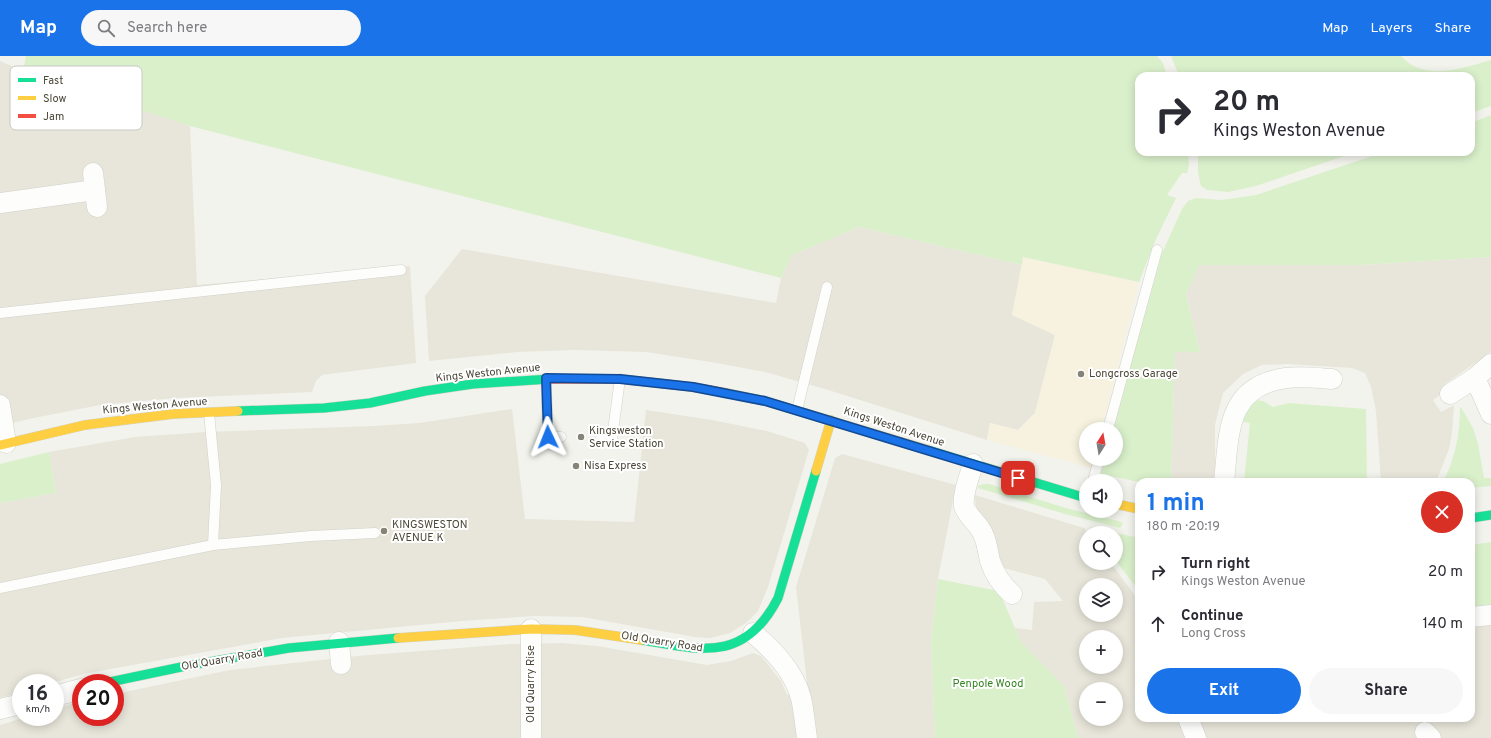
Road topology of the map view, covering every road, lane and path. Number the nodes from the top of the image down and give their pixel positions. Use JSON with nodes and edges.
{"nodes":[{"id":1,"x":95,"y":190,"type":"dead end"},
{"id":2,"x":0,"y":203,"type":"edge"},
{"id":3,"x":1157,"y":250,"type":"dead end"},
{"id":4,"x":401,"y":270,"type":"dead end"},
{"id":5,"x":827,"y":287,"type":"dead end"},
{"id":6,"x":0,"y":312,"type":"edge"},
{"id":7,"x":1491,"y":364,"type":"edge"},
{"id":8,"x":546,"y":378,"type":"junction"},
{"id":9,"x":1332,"y":378,"type":"dead end"},
{"id":10,"x":1475,"y":378,"type":"junction"},
{"id":11,"x":620,"y":379,"type":"junction"},
{"id":12,"x":1450,"y":394,"type":"dead end"},
{"id":13,"x":0,"y":405,"type":"edge"},
{"id":14,"x":797,"y":410,"type":"junction"},
{"id":15,"x":209,"y":413,"type":"junction"},
{"id":16,"x":1491,"y":414,"type":"edge"},
{"id":17,"x":831,"y":420,"type":"junction"},
{"id":18,"x":1110,"y":422,"type":"edge"},
{"id":19,"x":561,"y":437,"type":"dead end"},
{"id":20,"x":601,"y":438,"type":"dead end"},
{"id":21,"x":3,"y":444,"type":"edge"},
{"id":22,"x":973,"y":464,"type":"junction"},
{"id":23,"x":1224,"y":478,"type":"edge"},
{"id":24,"x":1079,"y":496,"type":"edge"},
{"id":25,"x":1123,"y":506,"type":"edge"},
{"id":26,"x":1135,"y":508,"type":"edge"},
{"id":27,"x":1491,"y":514,"type":"edge"},
{"id":28,"x":1475,"y":517,"type":"edge"},
{"id":29,"x":375,"y":532,"type":"dead end"},
{"id":30,"x":213,"y":545,"type":"junction"},
{"id":31,"x":0,"y":588,"type":"edge"},
{"id":32,"x":1012,"y":594,"type":"dead end"},
{"id":33,"x":1491,"y":615,"type":"edge"},
{"id":34,"x":1475,"y":617,"type":"edge"},
{"id":35,"x":531,"y":630,"type":"junction"},
{"id":36,"x":753,"y":633,"type":"junction"},
{"id":37,"x":339,"y":642,"type":"junction"},
{"id":38,"x":342,"y":664,"type":"dead end"},
{"id":39,"x":124,"y":679,"type":"edge"},
{"id":40,"x":12,"y":707,"type":"edge"},
{"id":41,"x":0,"y":710,"type":"edge"},
{"id":42,"x":1190,"y":722,"type":"edge"},
{"id":43,"x":531,"y":738,"type":"edge"},
{"id":44,"x":806,"y":738,"type":"edge"},
{"id":45,"x":1196,"y":738,"type":"edge"}],
"edges":[{"from":1,"to":2,"type":"street"},
{"from":3,"to":18,"type":"lane"},
{"from":4,"to":6,"type":"lane"},
{"from":5,"to":14,"type":"lane"},
{"from":7,"to":10,"type":"street"},
{"from":8,"to":11,"type":"street","name":"Kings Weston Avenue"},
{"from":8,"to":15,"type":"street","name":"Kings Weston Avenue"},
{"from":8,"to":19,"type":"lane"},
{"from":9,"to":23,"type":"street"},
{"from":10,"to":12,"type":"street"},
{"from":10,"to":16,"type":"street"},
{"from":11,"to":14,"type":"street","name":"Kings Weston Avenue"},
{"from":11,"to":20,"type":"lane"},
{"from":13,"to":21,"type":"street"},
{"from":14,"to":17,"type":"street","name":"Kings Weston Avenue"},
{"from":15,"to":21,"type":"street","name":"Kings Weston Avenue"},
{"from":15,"to":30,"type":"lane"},
{"from":17,"to":22,"type":"street","name":"Kings Weston Avenue"},
{"from":17,"to":36,"type":"street","name":"Old Quarry Road"},
{"from":22,"to":24,"type":"street","name":"Kings Weston Avenue"},
{"from":22,"to":32,"type":"street"},
{"from":25,"to":26,"type":"street"},
{"from":27,"to":28,"type":"street"},
{"from":29,"to":30,"type":"lane"},
{"from":30,"to":31,"type":"lane"},
{"from":33,"to":34,"type":"street"},
{"from":35,"to":36,"type":"street","name":"Old Quarry Road"},
{"from":35,"to":37,"type":"street","name":"Old Quarry Road"},
{"from":35,"to":43,"type":"street","name":"Old Quarry Rise"},
{"from":36,"to":44,"type":"street"},
{"from":37,"to":38,"type":"street"},
{"from":37,"to":39,"type":"street","name":"Old Quarry Road"},
{"from":40,"to":41,"type":"street"},
{"from":42,"to":45,"type":"street"}]}
